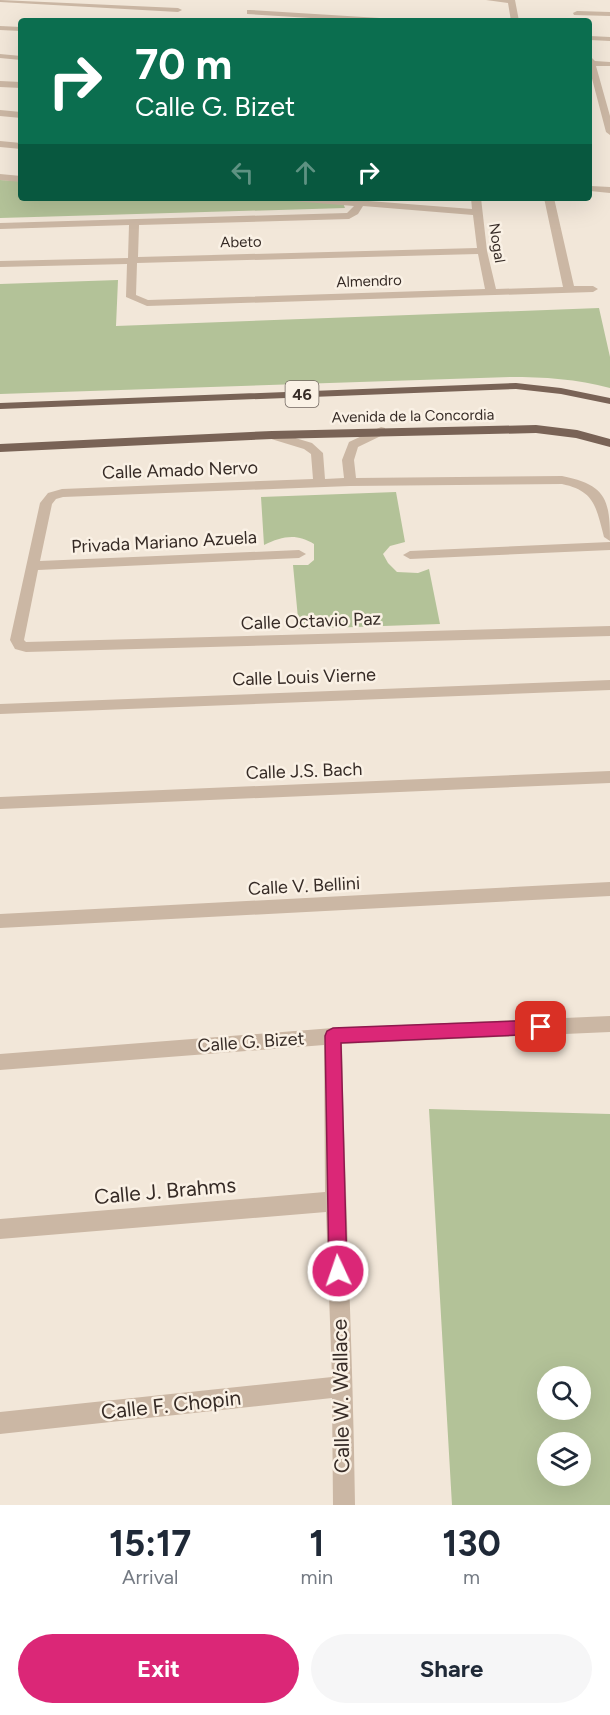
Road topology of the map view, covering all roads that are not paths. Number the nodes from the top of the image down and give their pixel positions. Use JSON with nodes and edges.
{"nodes":[{"id":1,"x":0,"y":0,"type":"edge"},
{"id":2,"x":183,"y":0,"type":"edge"},
{"id":3,"x":255,"y":0,"type":"edge"},
{"id":4,"x":490,"y":0,"type":"edge"},
{"id":5,"x":45,"y":1,"type":"edge"},
{"id":6,"x":511,"y":1,"type":"edge"},
{"id":7,"x":112,"y":3,"type":"edge"},
{"id":8,"x":178,"y":10,"type":"junction"},
{"id":9,"x":250,"y":12,"type":"junction"},
{"id":10,"x":577,"y":14,"type":"edge"},
{"id":11,"x":610,"y":14,"type":"edge"},
{"id":12,"x":174,"y":18,"type":"edge"},
{"id":13,"x":247,"y":18,"type":"edge"},
{"id":14,"x":347,"y":18,"type":"edge"},
{"id":15,"x":514,"y":18,"type":"edge"},
{"id":16,"x":0,"y":28,"type":"edge"},
{"id":17,"x":18,"y":29,"type":"edge"},
{"id":18,"x":592,"y":38,"type":"edge"},
{"id":19,"x":610,"y":39,"type":"edge"},
{"id":20,"x":0,"y":56,"type":"edge"},
{"id":21,"x":18,"y":58,"type":"edge"},
{"id":22,"x":592,"y":61,"type":"edge"},
{"id":23,"x":610,"y":64,"type":"edge"},
{"id":24,"x":592,"y":68,"type":"edge"},
{"id":25,"x":0,"y":84,"type":"edge"},
{"id":26,"x":18,"y":85,"type":"edge"},
{"id":27,"x":599,"y":91,"type":"junction"},
{"id":28,"x":610,"y":92,"type":"edge"},
{"id":29,"x":0,"y":113,"type":"edge"},
{"id":30,"x":18,"y":115,"type":"edge"},
{"id":31,"x":608,"y":122,"type":"edge"},
{"id":32,"x":610,"y":132,"type":"edge"},
{"id":33,"x":0,"y":144,"type":"edge"},
{"id":34,"x":18,"y":146,"type":"edge"},
{"id":35,"x":0,"y":177,"type":"edge"},
{"id":36,"x":18,"y":179,"type":"edge"},
{"id":37,"x":592,"y":189,"type":"edge"},
{"id":38,"x":610,"y":190,"type":"edge"},
{"id":39,"x":333,"y":201,"type":"edge"},
{"id":40,"x":476,"y":201,"type":"edge"},
{"id":41,"x":550,"y":201,"type":"edge"},
{"id":42,"x":360,"y":203,"type":"junction"},
{"id":43,"x":478,"y":212,"type":"junction"},
{"id":44,"x":134,"y":222,"type":"junction"},
{"id":45,"x":0,"y":226,"type":"edge"},
{"id":46,"x":482,"y":251,"type":"junction"},
{"id":47,"x":132,"y":260,"type":"junction"},
{"id":48,"x":0,"y":264,"type":"edge"},
{"id":49,"x":569,"y":289,"type":"junction"},
{"id":50,"x":593,"y":289,"type":"dead end"},
{"id":51,"x":491,"y":292,"type":"junction"},
{"id":52,"x":610,"y":401,"type":"edge"},
{"id":53,"x":0,"y":406,"type":"edge"},
{"id":54,"x":381,"y":431,"type":"junction"},
{"id":55,"x":272,"y":435,"type":"junction"},
{"id":56,"x":610,"y":443,"type":"edge"},
{"id":57,"x":0,"y":447,"type":"edge"},
{"id":58,"x":350,"y":482,"type":"junction"},
{"id":59,"x":320,"y":483,"type":"junction"},
{"id":60,"x":610,"y":537,"type":"edge"},
{"id":61,"x":610,"y":546,"type":"edge"},
{"id":62,"x":299,"y":554,"type":"dead end"},
{"id":63,"x":410,"y":555,"type":"dead end"},
{"id":64,"x":31,"y":566,"type":"junction"},
{"id":65,"x":610,"y":631,"type":"edge"},
{"id":66,"x":610,"y":685,"type":"edge"},
{"id":67,"x":0,"y":709,"type":"edge"},
{"id":68,"x":610,"y":777,"type":"edge"},
{"id":69,"x":0,"y":803,"type":"edge"},
{"id":70,"x":610,"y":890,"type":"edge"},
{"id":71,"x":0,"y":921,"type":"edge"},
{"id":72,"x":610,"y":1024,"type":"edge"},
{"id":73,"x":333,"y":1036,"type":"junction"},
{"id":74,"x":0,"y":1062,"type":"edge"},
{"id":75,"x":335,"y":1201,"type":"junction"},
{"id":76,"x":0,"y":1229,"type":"edge"},
{"id":77,"x":343,"y":1386,"type":"junction"},
{"id":78,"x":0,"y":1424,"type":"edge"},
{"id":79,"x":344,"y":1505,"type":"edge"}],
"edges":[{"from":1,"to":5,"type":"street"},
{"from":2,"to":8,"type":"street"},
{"from":3,"to":9,"type":"street"},
{"from":4,"to":6,"type":"street"},
{"from":5,"to":7,"type":"street"},
{"from":6,"to":15,"type":"street"},
{"from":7,"to":8,"type":"street"},
{"from":8,"to":12,"type":"street"},
{"from":9,"to":13,"type":"street"},
{"from":9,"to":14,"type":"street"},
{"from":10,"to":11,"type":"street"},
{"from":16,"to":17,"type":"street"},
{"from":18,"to":19,"type":"street"},
{"from":20,"to":21,"type":"street"},
{"from":22,"to":23,"type":"street"},
{"from":24,"to":27,"type":"street"},
{"from":25,"to":26,"type":"street"},
{"from":27,"to":28,"type":"street"},
{"from":27,"to":31,"type":"street"},
{"from":29,"to":30,"type":"street"},
{"from":31,"to":32,"type":"street"},
{"from":33,"to":34,"type":"street"},
{"from":35,"to":36,"type":"street"},
{"from":37,"to":38,"type":"street"},
{"from":39,"to":42,"type":"street"},
{"from":40,"to":43,"type":"street","name":"Nogal"},
{"from":41,"to":49,"type":"street"},
{"from":42,"to":43,"type":"street"},
{"from":42,"to":44,"type":"street"},
{"from":43,"to":46,"type":"street","name":"Nogal"},
{"from":44,"to":45,"type":"street"},
{"from":44,"to":47,"type":"street"},
{"from":46,"to":47,"type":"street","name":"Abeto"},
{"from":46,"to":51,"type":"street","name":"Nogal"},
{"from":47,"to":48,"type":"street","name":"Abeto"},
{"from":47,"to":51,"type":"street","name":"Almendro"},
{"from":49,"to":50,"type":"street","name":"Almendro"},
{"from":49,"to":51,"type":"street","name":"Almendro"},
{"from":52,"to":53,"type":"main road","name":"Avenida de la Concordia","number":"46"},
{"from":54,"to":55,"type":"main road","name":"Avenida de la Concordia","number":"46"},
{"from":54,"to":56,"type":"main road","name":"Avenida de la Concordia","number":"46"},
{"from":54,"to":58,"type":"street"},
{"from":55,"to":57,"type":"main road","name":"Avenida de la Concordia","number":"46"},
{"from":55,"to":59,"type":"street","name":"Calle Amado Nervo"},
{"from":58,"to":59,"type":"street","name":"Calle Amado Nervo"},
{"from":58,"to":60,"type":"street","name":"Calle Amado Nervo"},
{"from":59,"to":64,"type":"street","name":"Calle Amado Nervo"},
{"from":61,"to":63,"type":"street"},
{"from":62,"to":64,"type":"street","name":"Privada Mariano Azuela"},
{"from":64,"to":65,"type":"street","name":"Calle Octavio Paz"},
{"from":66,"to":67,"type":"street","name":"Calle Louis Vierne"},
{"from":68,"to":69,"type":"street","name":"Calle J.S. Bach"},
{"from":70,"to":71,"type":"street","name":"Calle V. Bellini"},
{"from":72,"to":73,"type":"street","name":"Calle G. Bizet"},
{"from":73,"to":74,"type":"street","name":"Calle G. Bizet"},
{"from":73,"to":75,"type":"street","name":"Calle W. Wallace"},
{"from":75,"to":76,"type":"street","name":"Calle J. Brahms"},
{"from":75,"to":77,"type":"street","name":"Calle W. Wallace"},
{"from":77,"to":78,"type":"street","name":"Calle F. Chopin"},
{"from":77,"to":79,"type":"street","name":"Calle W. Wallace"}]}
